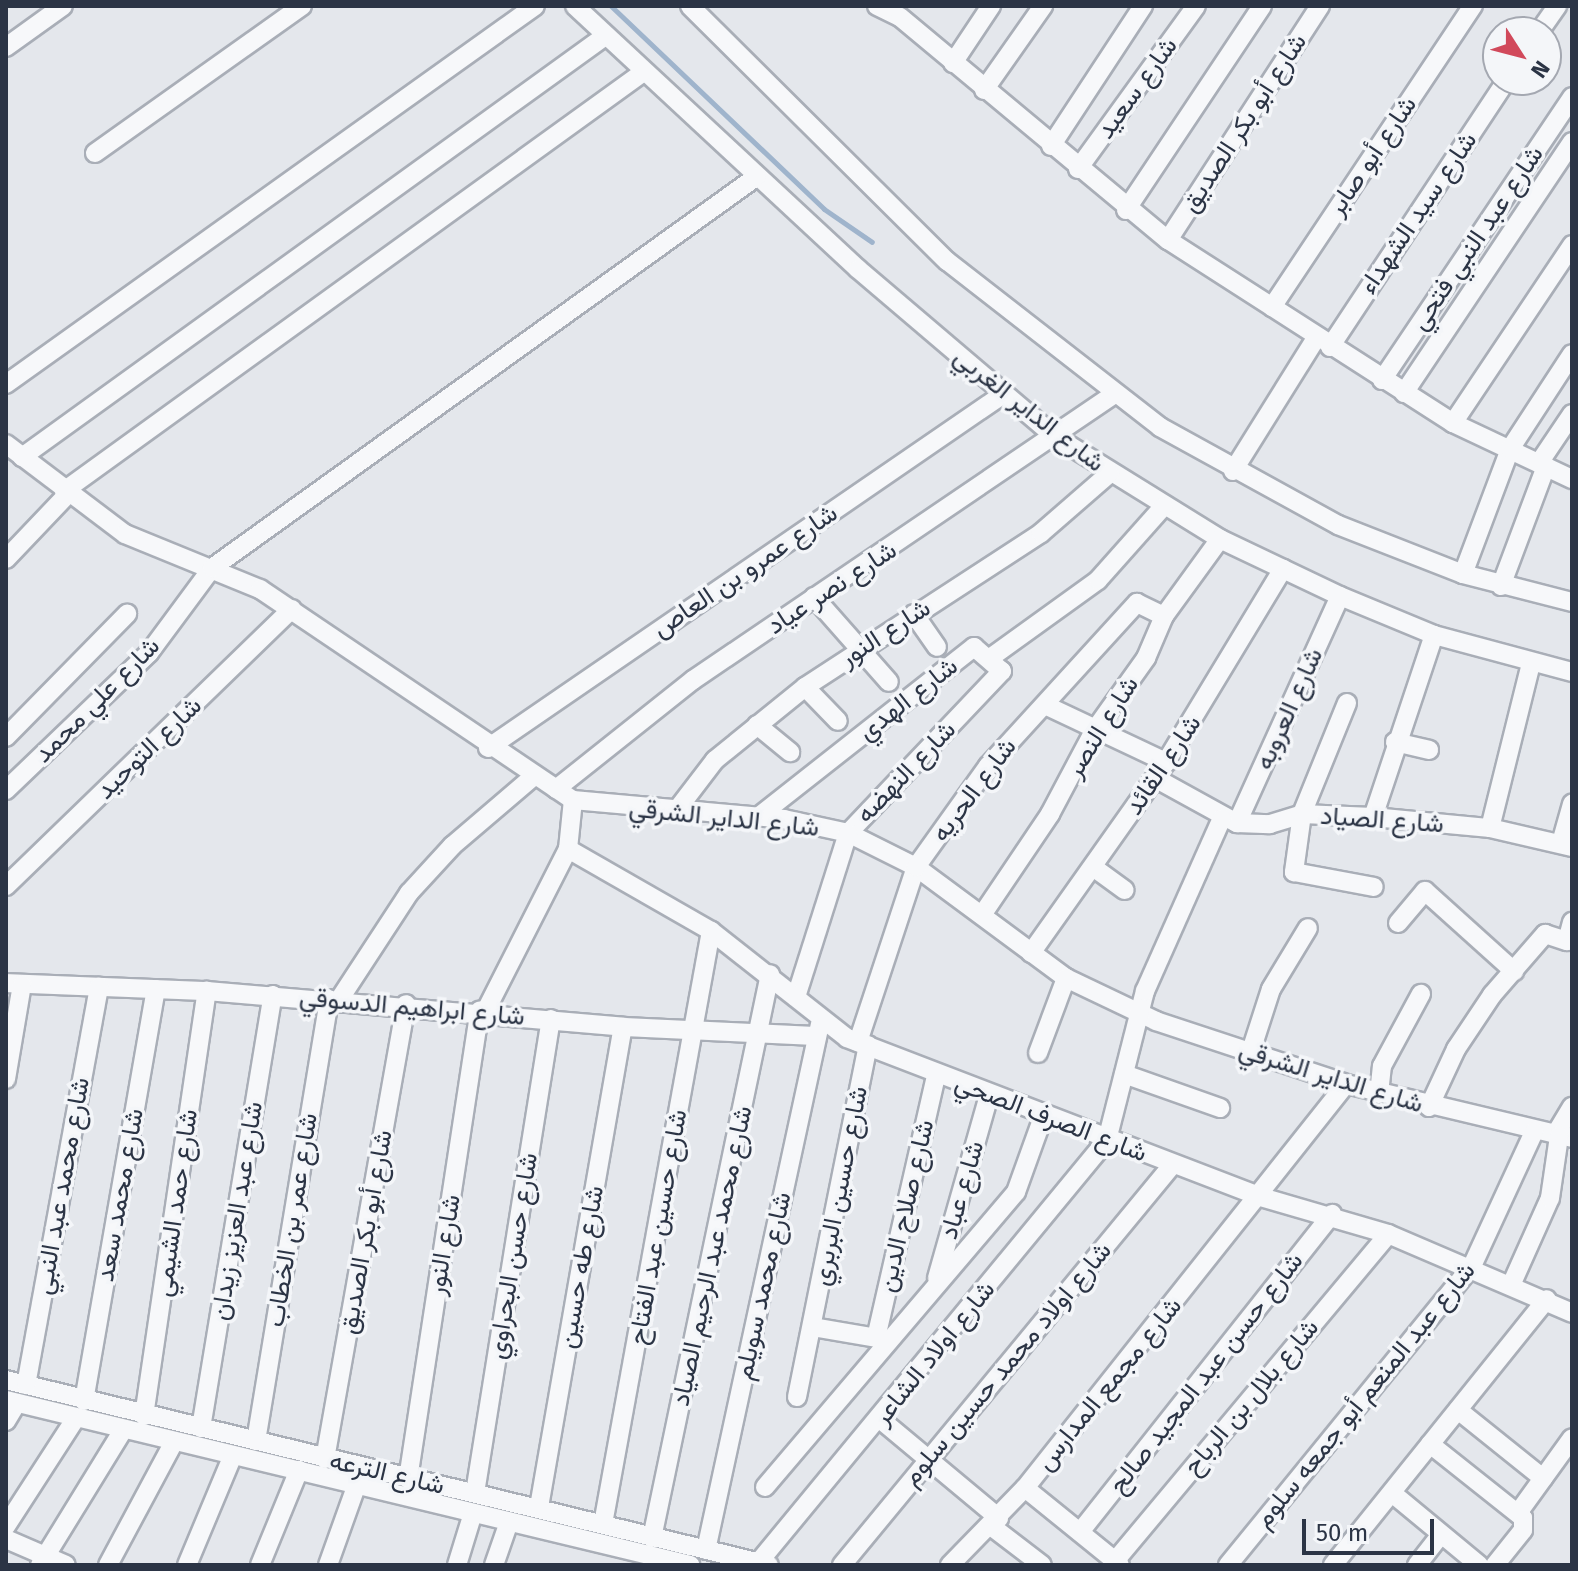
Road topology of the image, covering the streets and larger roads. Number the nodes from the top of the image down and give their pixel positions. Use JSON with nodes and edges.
{"nodes":[{"id":1,"x":63,"y":6,"type":"edge"},
{"id":2,"x":302,"y":6,"type":"edge"},
{"id":3,"x":535,"y":6,"type":"edge"},
{"id":4,"x":575,"y":6,"type":"edge"},
{"id":5,"x":690,"y":6,"type":"edge"},
{"id":6,"x":877,"y":6,"type":"edge"},
{"id":7,"x":991,"y":6,"type":"edge"},
{"id":8,"x":1043,"y":6,"type":"edge"},
{"id":9,"x":1143,"y":6,"type":"edge"},
{"id":10,"x":1196,"y":6,"type":"edge"},
{"id":11,"x":1262,"y":6,"type":"edge"},
{"id":12,"x":1320,"y":6,"type":"edge"},
{"id":13,"x":1473,"y":6,"type":"edge"},
{"id":14,"x":904,"y":12,"type":"edge"},
{"id":15,"x":605,"y":36,"type":"junction"},
{"id":16,"x":6,"y":47,"type":"edge"},
{"id":17,"x":953,"y":63,"type":"junction"},
{"id":18,"x":642,"y":73,"type":"junction"},
{"id":19,"x":984,"y":90,"type":"junction"},
{"id":20,"x":1496,"y":96,"type":"edge"},
{"id":21,"x":1572,"y":97,"type":"edge"},
{"id":22,"x":1572,"y":142,"type":"edge"},
{"id":23,"x":1051,"y":146,"type":"junction"},
{"id":24,"x":95,"y":153,"type":"dead end"},
{"id":25,"x":1078,"y":169,"type":"junction"},
{"id":26,"x":756,"y":177,"type":"junction"},
{"id":27,"x":1126,"y":210,"type":"junction"},
{"id":28,"x":1168,"y":240,"type":"junction"},
{"id":29,"x":1572,"y":245,"type":"edge"},
{"id":30,"x":1272,"y":307,"type":"junction"},
{"id":31,"x":1323,"y":342,"type":"junction"},
{"id":32,"x":1572,"y":354,"type":"edge"},
{"id":33,"x":1382,"y":380,"type":"junction"},
{"id":34,"x":6,"y":384,"type":"edge"},
{"id":35,"x":1404,"y":393,"type":"junction"},
{"id":36,"x":1002,"y":395,"type":"junction"},
{"id":37,"x":1113,"y":395,"type":"junction"},
{"id":38,"x":1572,"y":414,"type":"edge"},
{"id":39,"x":1453,"y":423,"type":"junction"},
{"id":40,"x":1054,"y":436,"type":"junction"},
{"id":41,"x":6,"y":444,"type":"edge"},
{"id":42,"x":1510,"y":449,"type":"junction"},
{"id":43,"x":22,"y":457,"type":"junction"},
{"id":44,"x":1542,"y":465,"type":"junction"},
{"id":45,"x":1233,"y":471,"type":"junction"},
{"id":46,"x":1110,"y":473,"type":"junction"},
{"id":47,"x":1572,"y":479,"type":"edge"},
{"id":48,"x":66,"y":493,"type":"junction"},
{"id":49,"x":1163,"y":507,"type":"junction"},
{"id":50,"x":1220,"y":539,"type":"junction"},
{"id":51,"x":6,"y":559,"type":"edge"},
{"id":52,"x":212,"y":568,"type":"junction"},
{"id":53,"x":1283,"y":569,"type":"junction"},
{"id":54,"x":1463,"y":574,"type":"junction"},
{"id":55,"x":1501,"y":586,"type":"junction"},
{"id":56,"x":1340,"y":596,"type":"junction"},
{"id":57,"x":814,"y":597,"type":"junction"},
{"id":58,"x":1572,"y":602,"type":"edge"},
{"id":59,"x":292,"y":609,"type":"junction"},
{"id":60,"x":127,"y":614,"type":"dead end"},
{"id":61,"x":914,"y":614,"type":"junction"},
{"id":62,"x":1164,"y":616,"type":"junction"},
{"id":63,"x":1434,"y":635,"type":"junction"},
{"id":64,"x":863,"y":647,"type":"junction"},
{"id":65,"x":937,"y":647,"type":"dead end"},
{"id":66,"x":990,"y":658,"type":"junction"},
{"id":67,"x":1531,"y":663,"type":"junction"},
{"id":68,"x":1572,"y":672,"type":"edge"},
{"id":69,"x":889,"y":682,"type":"dead end"},
{"id":70,"x":805,"y":687,"type":"junction"},
{"id":71,"x":1347,"y":703,"type":"dead end"},
{"id":72,"x":1047,"y":706,"type":"junction"},
{"id":73,"x":838,"y":721,"type":"dead end"},
{"id":74,"x":757,"y":725,"type":"junction"},
{"id":75,"x":1094,"y":731,"type":"junction"},
{"id":76,"x":6,"y":737,"type":"edge"},
{"id":77,"x":1395,"y":742,"type":"junction"},
{"id":78,"x":488,"y":748,"type":"junction"},
{"id":79,"x":1429,"y":750,"type":"dead end"},
{"id":80,"x":790,"y":752,"type":"dead end"},
{"id":81,"x":1166,"y":762,"type":"junction"},
{"id":82,"x":534,"y":776,"type":"junction"},
{"id":83,"x":1155,"y":778,"type":"junction"},
{"id":84,"x":556,"y":789,"type":"junction"},
{"id":85,"x":6,"y":790,"type":"edge"},
{"id":86,"x":573,"y":800,"type":"junction"},
{"id":87,"x":1572,"y":804,"type":"edge"},
{"id":88,"x":676,"y":811,"type":"junction"},
{"id":89,"x":1302,"y":814,"type":"junction"},
{"id":90,"x":758,"y":817,"type":"junction"},
{"id":91,"x":1373,"y":817,"type":"junction"},
{"id":92,"x":1230,"y":821,"type":"junction"},
{"id":93,"x":1490,"y":828,"type":"junction"},
{"id":94,"x":848,"y":833,"type":"junction"},
{"id":95,"x":1567,"y":845,"type":"edge"},
{"id":96,"x":568,"y":849,"type":"junction"},
{"id":97,"x":916,"y":867,"type":"junction"},
{"id":98,"x":1093,"y":867,"type":"junction"},
{"id":99,"x":6,"y":886,"type":"edge"},
{"id":100,"x":1374,"y":887,"type":"dead end"},
{"id":101,"x":1125,"y":890,"type":"dead end"},
{"id":102,"x":982,"y":915,"type":"junction"},
{"id":103,"x":1572,"y":922,"type":"edge"},
{"id":104,"x":1398,"y":923,"type":"dead end"},
{"id":105,"x":1308,"y":928,"type":"dead end"},
{"id":106,"x":711,"y":931,"type":"junction"},
{"id":107,"x":1568,"y":944,"type":"edge"},
{"id":108,"x":1031,"y":953,"type":"junction"},
{"id":109,"x":1514,"y":971,"type":"junction"},
{"id":110,"x":770,"y":974,"type":"junction"},
{"id":111,"x":1066,"y":978,"type":"junction"},
{"id":112,"x":14,"y":983,"type":"edge"},
{"id":113,"x":99,"y":987,"type":"junction"},
{"id":114,"x":156,"y":989,"type":"junction"},
{"id":115,"x":207,"y":991,"type":"junction"},
{"id":116,"x":1421,"y":994,"type":"dead end"},
{"id":117,"x":273,"y":995,"type":"junction"},
{"id":118,"x":796,"y":997,"type":"junction"},
{"id":119,"x":334,"y":999,"type":"junction"},
{"id":120,"x":406,"y":1004,"type":"junction"},
{"id":121,"x":482,"y":1012,"type":"junction"},
{"id":122,"x":1140,"y":1013,"type":"junction"},
{"id":123,"x":551,"y":1019,"type":"junction"},
{"id":124,"x":623,"y":1027,"type":"junction"},
{"id":125,"x":819,"y":1028,"type":"junction"},
{"id":126,"x":694,"y":1031,"type":"junction"},
{"id":127,"x":759,"y":1033,"type":"junction"},
{"id":128,"x":863,"y":1044,"type":"junction"},
{"id":129,"x":1038,"y":1053,"type":"dead end"},
{"id":130,"x":1250,"y":1054,"type":"junction"},
{"id":131,"x":1124,"y":1074,"type":"junction"},
{"id":132,"x":936,"y":1075,"type":"junction"},
{"id":133,"x":6,"y":1079,"type":"edge"},
{"id":134,"x":1346,"y":1084,"type":"junction"},
{"id":135,"x":1379,"y":1094,"type":"junction"},
{"id":136,"x":989,"y":1096,"type":"junction"},
{"id":137,"x":1429,"y":1107,"type":"junction"},
{"id":138,"x":1572,"y":1107,"type":"edge"},
{"id":139,"x":1220,"y":1108,"type":"dead end"},
{"id":140,"x":1043,"y":1117,"type":"junction"},
{"id":141,"x":1534,"y":1132,"type":"junction"},
{"id":142,"x":1562,"y":1137,"type":"edge"},
{"id":143,"x":1107,"y":1140,"type":"junction"},
{"id":144,"x":1173,"y":1164,"type":"junction"},
{"id":145,"x":1261,"y":1197,"type":"junction"},
{"id":146,"x":1332,"y":1214,"type":"junction"},
{"id":147,"x":1388,"y":1234,"type":"junction"},
{"id":148,"x":1472,"y":1266,"type":"junction"},
{"id":149,"x":1512,"y":1283,"type":"junction"},
{"id":150,"x":936,"y":1284,"type":"junction"},
{"id":151,"x":1547,"y":1299,"type":"junction"},
{"id":152,"x":1572,"y":1313,"type":"edge"},
{"id":153,"x":812,"y":1327,"type":"junction"},
{"id":154,"x":883,"y":1339,"type":"junction"},
{"id":155,"x":6,"y":1380,"type":"edge"},
{"id":156,"x":26,"y":1385,"type":"junction"},
{"id":157,"x":797,"y":1397,"type":"dead end"},
{"id":158,"x":11,"y":1402,"type":"edge"},
{"id":159,"x":80,"y":1409,"type":"junction"},
{"id":160,"x":1458,"y":1410,"type":"junction"},
{"id":161,"x":144,"y":1416,"type":"junction"},
{"id":162,"x":880,"y":1419,"type":"junction"},
{"id":163,"x":6,"y":1421,"type":"edge"},
{"id":164,"x":201,"y":1428,"type":"junction"},
{"id":165,"x":123,"y":1430,"type":"junction"},
{"id":166,"x":1572,"y":1438,"type":"edge"},
{"id":167,"x":256,"y":1441,"type":"junction"},
{"id":168,"x":174,"y":1442,"type":"junction"},
{"id":169,"x":1430,"y":1444,"type":"junction"},
{"id":170,"x":233,"y":1455,"type":"junction"},
{"id":171,"x":325,"y":1459,"type":"junction"},
{"id":172,"x":929,"y":1459,"type":"junction"},
{"id":173,"x":299,"y":1470,"type":"junction"},
{"id":174,"x":1543,"y":1478,"type":"junction"},
{"id":175,"x":408,"y":1479,"type":"junction"},
{"id":176,"x":357,"y":1484,"type":"junction"},
{"id":177,"x":765,"y":1487,"type":"dead end"},
{"id":178,"x":1025,"y":1488,"type":"junction"},
{"id":179,"x":475,"y":1493,"type":"junction"},
{"id":180,"x":1392,"y":1493,"type":"junction"},
{"id":181,"x":539,"y":1507,"type":"junction"},
{"id":182,"x":473,"y":1513,"type":"junction"},
{"id":183,"x":1518,"y":1513,"type":"junction"},
{"id":184,"x":509,"y":1522,"type":"junction"},
{"id":185,"x":995,"y":1522,"type":"junction"},
{"id":186,"x":603,"y":1524,"type":"junction"},
{"id":187,"x":6,"y":1526,"type":"edge"},
{"id":188,"x":1080,"y":1532,"type":"junction"},
{"id":189,"x":1441,"y":1534,"type":"junction"},
{"id":190,"x":652,"y":1538,"type":"junction"},
{"id":191,"x":6,"y":1539,"type":"edge"},
{"id":192,"x":706,"y":1550,"type":"junction"},
{"id":193,"x":43,"y":1561,"type":"edge"},
{"id":194,"x":1118,"y":1563,"type":"edge"},
{"id":195,"x":763,"y":1564,"type":"edge"},
{"id":196,"x":66,"y":1565,"type":"edge"},
{"id":197,"x":108,"y":1565,"type":"edge"},
{"id":198,"x":187,"y":1565,"type":"edge"},
{"id":199,"x":260,"y":1565,"type":"edge"},
{"id":200,"x":328,"y":1565,"type":"edge"},
{"id":201,"x":457,"y":1565,"type":"edge"},
{"id":202,"x":494,"y":1565,"type":"edge"},
{"id":203,"x":690,"y":1565,"type":"edge"},
{"id":204,"x":842,"y":1565,"type":"edge"},
{"id":205,"x":950,"y":1565,"type":"edge"},
{"id":206,"x":1042,"y":1565,"type":"edge"},
{"id":207,"x":1228,"y":1565,"type":"edge"},
{"id":208,"x":1333,"y":1565,"type":"edge"},
{"id":209,"x":1417,"y":1565,"type":"edge"},
{"id":210,"x":1479,"y":1565,"type":"edge"},
{"id":211,"x":1495,"y":1565,"type":"edge"}],
"edges":[{"from":1,"to":16,"type":"street"},
{"from":2,"to":24,"type":"street"},
{"from":3,"to":34,"type":"street"},
{"from":4,"to":15,"type":"street","name":"شارع الداير الغربي"},
{"from":5,"to":37,"type":"street"},
{"from":6,"to":14,"type":"street"},
{"from":7,"to":17,"type":"street"},
{"from":8,"to":19,"type":"street"},
{"from":9,"to":23,"type":"street"},
{"from":10,"to":25,"type":"street","name":"شارع سعيد"},
{"from":11,"to":27,"type":"street"},
{"from":12,"to":28,"type":"street","name":"شارع أبو بكر الصديق"},
{"from":13,"to":30,"type":"street","name":"شارع أبو صابر"},
{"from":14,"to":17,"type":"street"},
{"from":15,"to":18,"type":"street","name":"شارع الداير الغربي"},
{"from":15,"to":43,"type":"street"},
{"from":17,"to":19,"type":"street"},
{"from":18,"to":26,"type":"street","name":"شارع الداير الغربي"},
{"from":18,"to":48,"type":"street"},
{"from":19,"to":23,"type":"street"},
{"from":20,"to":31,"type":"street","name":"شارع سيد الشهداء"},
{"from":21,"to":33,"type":"street","name":"شارع عبد النبي فتحي"},
{"from":22,"to":35,"type":"street"},
{"from":23,"to":25,"type":"street"},
{"from":25,"to":27,"type":"street"},
{"from":26,"to":36,"type":"street","name":"شارع الداير الغربي"},
{"from":26,"to":52,"type":"street","name":"شارع علي محمد"},
{"from":27,"to":28,"type":"street"},
{"from":28,"to":30,"type":"street"},
{"from":29,"to":39,"type":"street"},
{"from":30,"to":31,"type":"street"},
{"from":31,"to":33,"type":"street"},
{"from":31,"to":45,"type":"street","name":"شارع سيد الشهداء"},
{"from":32,"to":42,"type":"street"},
{"from":33,"to":35,"type":"street"},
{"from":35,"to":39,"type":"street"},
{"from":36,"to":40,"type":"street","name":"شارع الداير الغربي"},
{"from":36,"to":78,"type":"street","name":"شارع عمرو بن العاص"},
{"from":37,"to":40,"type":"street","name":"شارع نصر عياد"},
{"from":37,"to":45,"type":"street"},
{"from":38,"to":44,"type":"street"},
{"from":39,"to":42,"type":"street"},
{"from":40,"to":46,"type":"street","name":"شارع الداير الغربي"},
{"from":40,"to":57,"type":"street","name":"شارع نصر عياد"},
{"from":41,"to":43,"type":"street","name":"شارع الداير الشرقي"},
{"from":42,"to":44,"type":"street"},
{"from":42,"to":54,"type":"street"},
{"from":43,"to":48,"type":"street","name":"شارع الداير الشرقي"},
{"from":44,"to":47,"type":"street"},
{"from":44,"to":55,"type":"street"},
{"from":45,"to":54,"type":"street"},
{"from":46,"to":49,"type":"street","name":"شارع الداير الغربي"},
{"from":46,"to":61,"type":"street","name":"شارع النور"},
{"from":48,"to":51,"type":"street"},
{"from":48,"to":52,"type":"street","name":"شارع الداير الشرقي"},
{"from":49,"to":50,"type":"street","name":"شارع الداير الغربي"},
{"from":49,"to":66,"type":"street","name":"شارع الهدي"},
{"from":50,"to":53,"type":"street","name":"شارع الداير الغربي"},
{"from":50,"to":62,"type":"street","name":"شارع النصر"},
{"from":52,"to":59,"type":"street","name":"شارع الداير الشرقي"},
{"from":52,"to":85,"type":"street","name":"شارع علي محمد"},
{"from":53,"to":56,"type":"street","name":"شارع الداير الغربي"},
{"from":53,"to":81,"type":"street","name":"شارع القائد"},
{"from":54,"to":55,"type":"street"},
{"from":55,"to":58,"type":"street"},
{"from":56,"to":63,"type":"street","name":"شارع الداير الغربي"},
{"from":56,"to":92,"type":"street","name":"شارع العروبه"},
{"from":57,"to":64,"type":"street"},
{"from":57,"to":84,"type":"street","name":"شارع نصر عياد"},
{"from":59,"to":78,"type":"street","name":"شارع الداير الشرقي"},
{"from":59,"to":99,"type":"street","name":"شارع التوحيد"},
{"from":60,"to":76,"type":"street"},
{"from":61,"to":64,"type":"street","name":"شارع النور"},
{"from":61,"to":65,"type":"street"},
{"from":62,"to":72,"type":"street","name":"شارع الحريه"},
{"from":62,"to":75,"type":"street","name":"شارع النصر"},
{"from":63,"to":67,"type":"street","name":"شارع الداير الغربي"},
{"from":63,"to":77,"type":"street"},
{"from":64,"to":69,"type":"street"},
{"from":64,"to":70,"type":"street","name":"شارع النور"},
{"from":66,"to":90,"type":"street","name":"شارع الهدي"},
{"from":66,"to":94,"type":"street","name":"شارع النهضه"},
{"from":67,"to":68,"type":"street","name":"شارع الداير الغربي"},
{"from":67,"to":93,"type":"street"},
{"from":70,"to":73,"type":"street"},
{"from":70,"to":74,"type":"street","name":"شارع النور"},
{"from":71,"to":89,"type":"street"},
{"from":72,"to":75,"type":"street"},
{"from":72,"to":97,"type":"street","name":"شارع الحريه"},
{"from":74,"to":80,"type":"street"},
{"from":74,"to":88,"type":"street","name":"شارع النور"},
{"from":75,"to":81,"type":"street"},
{"from":75,"to":102,"type":"street","name":"شارع النصر"},
{"from":77,"to":79,"type":"street"},
{"from":77,"to":91,"type":"street"},
{"from":78,"to":82,"type":"street","name":"شارع الداير الشرقي"},
{"from":81,"to":83,"type":"street","name":"شارع القائد"},
{"from":82,"to":84,"type":"street","name":"شارع الداير الشرقي"},
{"from":82,"to":119,"type":"street"},
{"from":83,"to":92,"type":"street"},
{"from":83,"to":98,"type":"street","name":"شارع القائد"},
{"from":84,"to":86,"type":"street","name":"شارع الداير الشرقي"},
{"from":86,"to":88,"type":"street","name":"شارع الداير الشرقي"},
{"from":86,"to":96,"type":"street"},
{"from":87,"to":95,"type":"street"},
{"from":88,"to":90,"type":"street","name":"شارع الداير الشرقي"},
{"from":89,"to":91,"type":"street","name":"شارع الصياد"},
{"from":89,"to":92,"type":"street","name":"شارع الصياد"},
{"from":89,"to":100,"type":"street"},
{"from":90,"to":94,"type":"street","name":"شارع الداير الشرقي"},
{"from":91,"to":93,"type":"street","name":"شارع الصياد"},
{"from":92,"to":122,"type":"street","name":"شارع العروبه"},
{"from":93,"to":95,"type":"street","name":"شارع الصياد"},
{"from":94,"to":97,"type":"street","name":"شارع الداير الشرقي"},
{"from":94,"to":118,"type":"street","name":"شارع النهضه"},
{"from":96,"to":106,"type":"street","name":"شارع الصرف الصحي"},
{"from":96,"to":121,"type":"street","name":"شارع النور"},
{"from":97,"to":102,"type":"street","name":"شارع الداير الشرقي"},
{"from":97,"to":128,"type":"street","name":"شارع الحريه"},
{"from":98,"to":101,"type":"street"},
{"from":98,"to":108,"type":"street","name":"شارع القائد"},
{"from":102,"to":108,"type":"street","name":"شارع الداير الشرقي"},
{"from":103,"to":107,"type":"street"},
{"from":104,"to":109,"type":"street"},
{"from":105,"to":130,"type":"street"},
{"from":106,"to":110,"type":"street","name":"شارع الصرف الصحي"},
{"from":106,"to":126,"type":"street","name":"شارع حسين عبد الفتاح"},
{"from":107,"to":109,"type":"street"},
{"from":108,"to":111,"type":"street","name":"شارع الداير الشرقي"},
{"from":109,"to":137,"type":"street"},
{"from":110,"to":118,"type":"street","name":"شارع الصرف الصحي"},
{"from":110,"to":127,"type":"street","name":"شارع محمد عبد الرحيم الصياد"},
{"from":111,"to":122,"type":"street","name":"شارع الداير الشرقي"},
{"from":111,"to":129,"type":"street"},
{"from":112,"to":113,"type":"street","name":"شارع ابراهيم الدسوقي"},
{"from":112,"to":133,"type":"street"},
{"from":113,"to":114,"type":"street","name":"شارع ابراهيم الدسوقي"},
{"from":113,"to":156,"type":"street","name":"شارع محمد عبد النبي"},
{"from":114,"to":115,"type":"street","name":"شارع ابراهيم الدسوقي"},
{"from":114,"to":159,"type":"street","name":"شارع محمد سعد"},
{"from":115,"to":117,"type":"street","name":"شارع ابراهيم الدسوقي"},
{"from":115,"to":161,"type":"street","name":"شارع حمد الشيمي"},
{"from":116,"to":135,"type":"street"},
{"from":117,"to":119,"type":"street","name":"شارع ابراهيم الدسوقي"},
{"from":117,"to":164,"type":"street","name":"شارع عبد العزيز زيدان"},
{"from":118,"to":125,"type":"street","name":"شارع الصرف الصحي"},
{"from":119,"to":120,"type":"street","name":"شارع ابراهيم الدسوقي"},
{"from":119,"to":167,"type":"street","name":"شارع عمر بن الخطاب"},
{"from":120,"to":121,"type":"street","name":"شارع ابراهيم الدسوقي"},
{"from":120,"to":171,"type":"street","name":"شارع أبو بكر الصديق"},
{"from":121,"to":123,"type":"street","name":"شارع ابراهيم الدسوقي"},
{"from":121,"to":175,"type":"street","name":"شارع النور"},
{"from":122,"to":130,"type":"street","name":"شارع الداير الشرقي"},
{"from":122,"to":131,"type":"street","name":"شارع العروبه"},
{"from":123,"to":124,"type":"street","name":"شارع ابراهيم الدسوقي"},
{"from":123,"to":179,"type":"street","name":"شارع حسن البحراوي"},
{"from":124,"to":126,"type":"street","name":"شارع ابراهيم الدسوقي"},
{"from":124,"to":181,"type":"street","name":"شارع طه حسين"},
{"from":125,"to":127,"type":"street","name":"شارع ابراهيم الدسوقي"},
{"from":125,"to":128,"type":"street","name":"شارع الصرف الصحي"},
{"from":125,"to":192,"type":"street","name":"شارع محمد سويلم"},
{"from":126,"to":127,"type":"street","name":"شارع ابراهيم الدسوقي"},
{"from":126,"to":186,"type":"street","name":"شارع حسين عبد الفتاح"},
{"from":127,"to":190,"type":"street","name":"شارع محمد عبد الرحيم الصياد"},
{"from":128,"to":132,"type":"street","name":"شارع الصرف الصحي"},
{"from":128,"to":153,"type":"street","name":"شارع حسين البربري"},
{"from":130,"to":134,"type":"street","name":"شارع الداير الشرقي"},
{"from":131,"to":139,"type":"street"},
{"from":131,"to":143,"type":"street","name":"شارع العروبه"},
{"from":132,"to":136,"type":"street","name":"شارع الصرف الصحي"},
{"from":132,"to":154,"type":"street","name":"شارع صلاح الدين"},
{"from":134,"to":135,"type":"street","name":"شارع الداير الشرقي"},
{"from":134,"to":145,"type":"street","name":"شارع مجمع المدارس"},
{"from":135,"to":137,"type":"street","name":"شارع الداير الشرقي"},
{"from":136,"to":140,"type":"street","name":"شارع الصرف الصحي"},
{"from":136,"to":150,"type":"street","name":"شارع عباد"},
{"from":137,"to":141,"type":"street","name":"شارع الداير الشرقي"},
{"from":138,"to":142,"type":"street"},
{"from":140,"to":143,"type":"street","name":"شارع الصرف الصحي"},
{"from":140,"to":150,"type":"street"},
{"from":141,"to":142,"type":"street","name":"شارع الداير الشرقي"},
{"from":141,"to":148,"type":"street","name":"شارع عبد المنعم أبو جمعه سلوم"},
{"from":142,"to":149,"type":"street"},
{"from":143,"to":144,"type":"street","name":"شارع الصرف الصحي"},
{"from":143,"to":162,"type":"street","name":"شارع اولاد الشاعر"},
{"from":144,"to":145,"type":"street","name":"شارع الصرف الصحي"},
{"from":144,"to":172,"type":"street","name":"شارع اولاد محمد حسين سلوم"},
{"from":145,"to":146,"type":"street","name":"شارع الصرف الصحي"},
{"from":145,"to":178,"type":"street","name":"شارع مجمع المدارس"},
{"from":146,"to":147,"type":"street","name":"شارع الصرف الصحي"},
{"from":146,"to":188,"type":"street","name":"شارع حسن عبد المجيد صالح"},
{"from":147,"to":148,"type":"street","name":"شارع الصرف الصحي"},
{"from":147,"to":194,"type":"street","name":"شارع بلال بن الرباح"},
{"from":148,"to":149,"type":"street","name":"شارع الصرف الصحي"},
{"from":148,"to":207,"type":"street","name":"شارع عبد المنعم أبو جمعه سلوم"},
{"from":149,"to":151,"type":"street","name":"شارع الصرف الصحي"},
{"from":150,"to":154,"type":"street"},
{"from":151,"to":152,"type":"street","name":"شارع الصرف الصحي"},
{"from":151,"to":160,"type":"street"},
{"from":153,"to":154,"type":"street"},
{"from":153,"to":157,"type":"street","name":"شارع حسين البربري"},
{"from":154,"to":177,"type":"street"},
{"from":155,"to":156,"type":"street","name":"شارع الترعه"},
{"from":156,"to":159,"type":"street","name":"شارع الترعه"},
{"from":158,"to":159,"type":"street","name":"شارع الترعه"},
{"from":158,"to":163,"type":"street"},
{"from":159,"to":161,"type":"street","name":"شارع الترعه"},
{"from":159,"to":165,"type":"street","name":"شارع الترعه"},
{"from":159,"to":187,"type":"street"},
{"from":160,"to":169,"type":"street"},
{"from":160,"to":174,"type":"street"},
{"from":161,"to":164,"type":"street","name":"شارع الترعه"},
{"from":162,"to":172,"type":"street"},
{"from":162,"to":195,"type":"street","name":"شارع اولاد الشاعر"},
{"from":164,"to":167,"type":"street","name":"شارع الترعه"},
{"from":165,"to":168,"type":"street","name":"شارع الترعه"},
{"from":165,"to":193,"type":"street"},
{"from":166,"to":174,"type":"street"},
{"from":167,"to":171,"type":"street","name":"شارع الترعه"},
{"from":168,"to":170,"type":"street","name":"شارع الترعه"},
{"from":168,"to":197,"type":"street"},
{"from":169,"to":180,"type":"street"},
{"from":169,"to":183,"type":"street"},
{"from":170,"to":173,"type":"street","name":"شارع الترعه"},
{"from":170,"to":198,"type":"street"},
{"from":171,"to":175,"type":"street","name":"شارع الترعه"},
{"from":172,"to":185,"type":"street"},
{"from":172,"to":204,"type":"street","name":"شارع اولاد محمد حسين سلوم"},
{"from":173,"to":176,"type":"street","name":"شارع الترعه"},
{"from":173,"to":199,"type":"street"},
{"from":174,"to":183,"type":"street"},
{"from":175,"to":179,"type":"street","name":"شارع الترعه"},
{"from":176,"to":182,"type":"street","name":"شارع الترعه"},
{"from":176,"to":200,"type":"street"},
{"from":178,"to":185,"type":"street","name":"شارع مجمع المدارس"},
{"from":178,"to":188,"type":"street"},
{"from":179,"to":181,"type":"street","name":"شارع الترعه"},
{"from":180,"to":189,"type":"street"},
{"from":180,"to":208,"type":"street"},
{"from":181,"to":186,"type":"street","name":"شارع الترعه"},
{"from":182,"to":184,"type":"street","name":"شارع الترعه"},
{"from":182,"to":201,"type":"street"},
{"from":183,"to":211,"type":"street"},
{"from":184,"to":202,"type":"street"},
{"from":184,"to":203,"type":"street","name":"شارع الترعه"},
{"from":185,"to":205,"type":"street","name":"شارع مجمع المدارس"},
{"from":185,"to":206,"type":"street"},
{"from":186,"to":190,"type":"street","name":"شارع الترعه"},
{"from":188,"to":194,"type":"street"},
{"from":189,"to":209,"type":"street"},
{"from":189,"to":210,"type":"street"},
{"from":190,"to":192,"type":"street","name":"شارع الترعه"},
{"from":191,"to":193,"type":"street"},
{"from":192,"to":195,"type":"street","name":"شارع الترعه"},
{"from":193,"to":196,"type":"street"}]}
